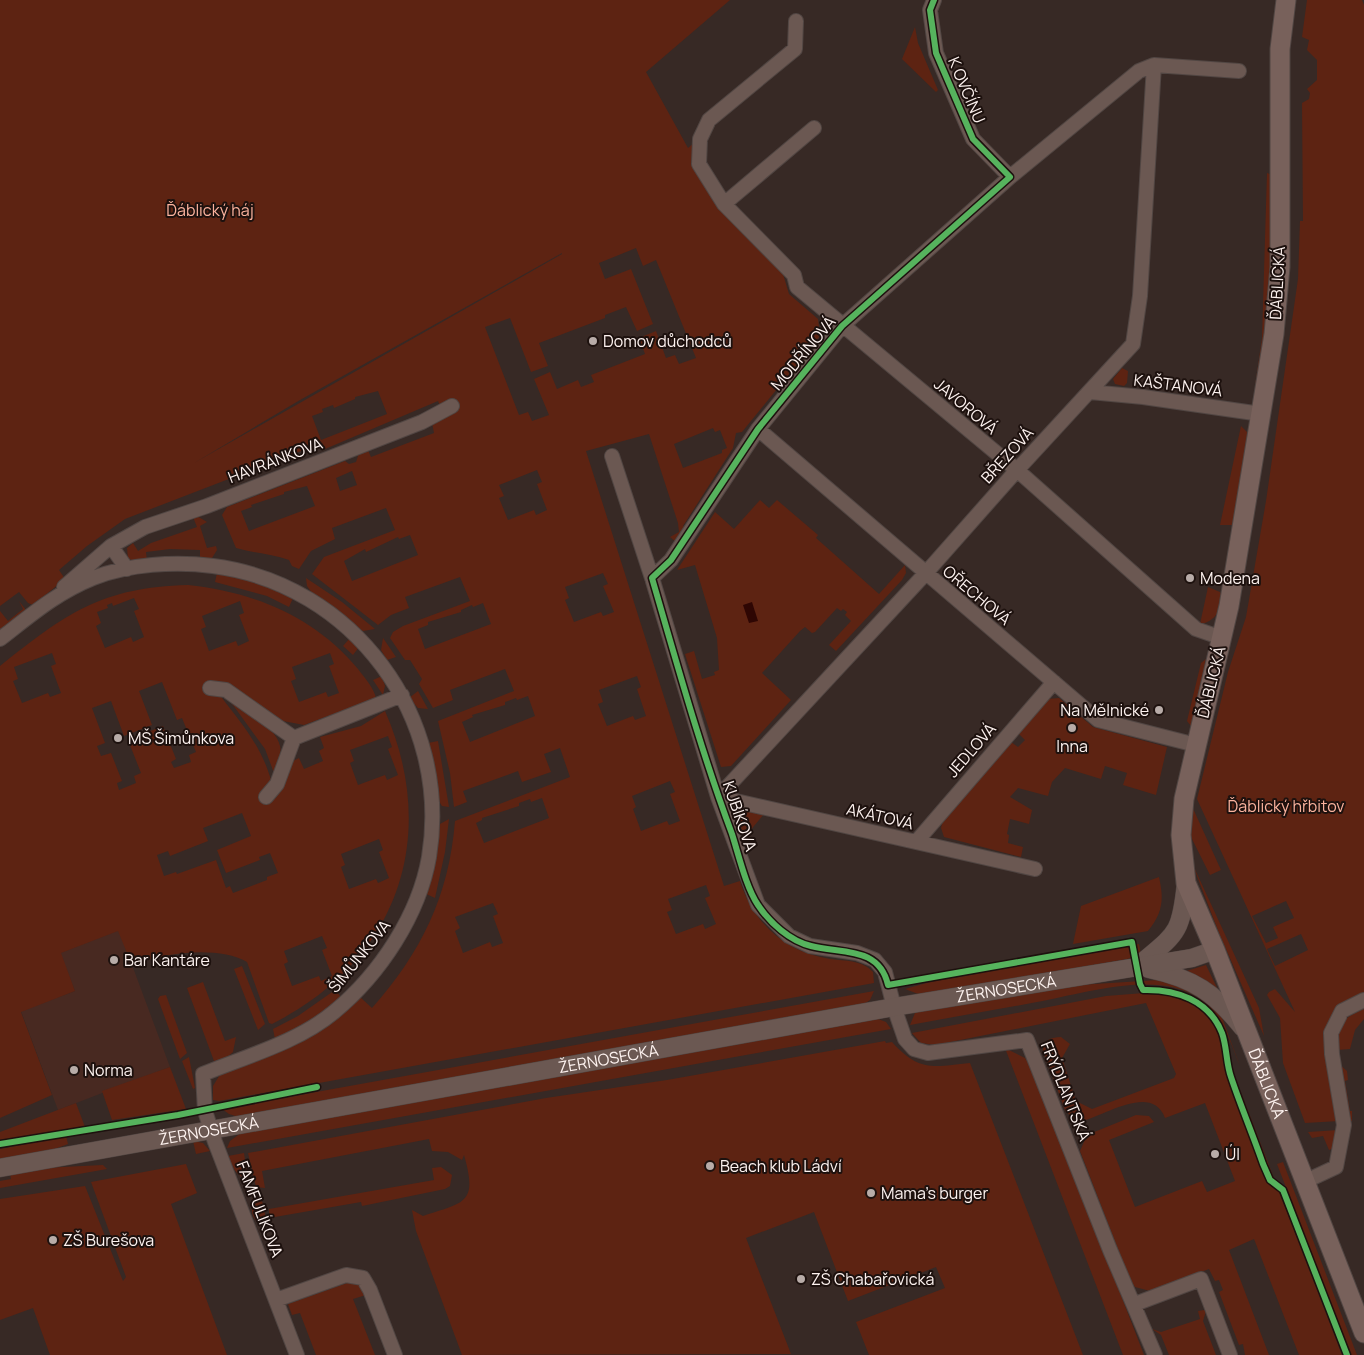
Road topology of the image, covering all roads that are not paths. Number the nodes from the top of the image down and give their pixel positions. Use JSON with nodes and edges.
{"nodes":[{"id":1,"x":934,"y":0,"type":"edge"},
{"id":2,"x":1286,"y":0,"type":"edge"},
{"id":3,"x":796,"y":21,"type":"dead end"},
{"id":4,"x":1154,"y":65,"type":"junction"},
{"id":5,"x":1240,"y":72,"type":"dead end"},
{"id":6,"x":814,"y":128,"type":"dead end"},
{"id":7,"x":1010,"y":177,"type":"junction"},
{"id":8,"x":724,"y":204,"type":"junction"},
{"id":9,"x":842,"y":326,"type":"junction"},
{"id":10,"x":1090,"y":392,"type":"junction"},
{"id":11,"x":452,"y":406,"type":"dead end"},
{"id":12,"x":1261,"y":414,"type":"junction"},
{"id":13,"x":758,"y":429,"type":"junction"},
{"id":14,"x":612,"y":456,"type":"dead end"},
{"id":15,"x":1016,"y":470,"type":"junction"},
{"id":16,"x":111,"y":546,"type":"junction"},
{"id":17,"x":127,"y":569,"type":"junction"},
{"id":18,"x":926,"y":574,"type":"junction"},
{"id":19,"x":652,"y":578,"type":"junction"},
{"id":20,"x":54,"y":597,"type":"junction"},
{"id":21,"x":1222,"y":638,"type":"junction"},
{"id":22,"x":0,"y":639,"type":"edge"},
{"id":23,"x":1054,"y":682,"type":"junction"},
{"id":24,"x":210,"y":688,"type":"dead end"},
{"id":25,"x":402,"y":695,"type":"junction"},
{"id":26,"x":294,"y":738,"type":"junction"},
{"id":27,"x":1196,"y":745,"type":"junction"},
{"id":28,"x":266,"y":797,"type":"dead end"},
{"id":29,"x":718,"y":797,"type":"junction"},
{"id":30,"x":916,"y":842,"type":"junction"},
{"id":31,"x":1035,"y":869,"type":"dead end"},
{"id":32,"x":1186,"y":883,"type":"junction"},
{"id":33,"x":1215,"y":950,"type":"junction"},
{"id":34,"x":1137,"y":967,"type":"junction"},
{"id":35,"x":1364,"y":1000,"type":"edge"},
{"id":36,"x":894,"y":1007,"type":"junction"},
{"id":37,"x":1246,"y":1032,"type":"junction"},
{"id":38,"x":212,"y":1131,"type":"junction"},
{"id":39,"x":0,"y":1168,"type":"edge"},
{"id":40,"x":1306,"y":1181,"type":"junction"},
{"id":41,"x":276,"y":1300,"type":"junction"},
{"id":42,"x":1135,"y":1304,"type":"junction"},
{"id":43,"x":1364,"y":1333,"type":"edge"},
{"id":44,"x":297,"y":1355,"type":"edge"},
{"id":45,"x":395,"y":1355,"type":"edge"},
{"id":46,"x":1155,"y":1355,"type":"edge"},
{"id":47,"x":1230,"y":1355,"type":"edge"}],
"edges":[{"from":1,"to":7,"type":"street","name":"K OVČÍNU"},
{"from":2,"to":12,"type":"main road","name":"ĎÁBLICKÁ"},
{"from":3,"to":8,"type":"street","name":"JAVOROVÁ"},
{"from":4,"to":5,"type":"street"},
{"from":4,"to":7,"type":"street","name":"MODŘÍNOVÁ"},
{"from":4,"to":10,"type":"street","name":"BŘEZOVÁ"},
{"from":6,"to":8,"type":"street"},
{"from":7,"to":9,"type":"street","name":"MODŘÍNOVÁ"},
{"from":8,"to":9,"type":"street","name":"JAVOROVÁ"},
{"from":9,"to":13,"type":"street","name":"MODŘÍNOVÁ"},
{"from":9,"to":15,"type":"street","name":"JAVOROVÁ"},
{"from":10,"to":12,"type":"street","name":"KAŠTANOVÁ"},
{"from":10,"to":15,"type":"street","name":"BŘEZOVÁ"},
{"from":11,"to":16,"type":"street","name":"HAVRÁNKOVA"},
{"from":12,"to":21,"type":"main road","name":"ĎÁBLICKÁ"},
{"from":13,"to":18,"type":"street","name":"OŘECHOVÁ"},
{"from":13,"to":19,"type":"street","name":"MODŘÍNOVÁ"},
{"from":14,"to":19,"type":"street","name":"KUBÍKOVA"},
{"from":15,"to":18,"type":"street","name":"BŘEZOVÁ"},
{"from":15,"to":21,"type":"street","name":"JAVOROVÁ"},
{"from":16,"to":17,"type":"street"},
{"from":16,"to":20,"type":"street","name":"HAVRÁNKOVA"},
{"from":17,"to":20,"type":"street","name":"ŠIMŮNKOVA"},
{"from":17,"to":25,"type":"street","name":"ŠIMŮNKOVA"},
{"from":18,"to":23,"type":"street","name":"OŘECHOVÁ"},
{"from":18,"to":29,"type":"street","name":"BŘEZOVÁ"},
{"from":19,"to":29,"type":"street","name":"KUBÍKOVA"},
{"from":20,"to":22,"type":"street","name":"ŠIMŮNKOVA"},
{"from":21,"to":27,"type":"main road","name":"ĎÁBLICKÁ"},
{"from":23,"to":27,"type":"street","name":"OŘECHOVÁ"},
{"from":23,"to":30,"type":"street","name":"JEDLOVÁ"},
{"from":24,"to":26,"type":"street"},
{"from":25,"to":26,"type":"street"},
{"from":25,"to":38,"type":"street","name":"ŠIMŮNKOVA"},
{"from":26,"to":28,"type":"street"},
{"from":27,"to":32,"type":"main road","name":"ĎÁBLICKÁ"},
{"from":29,"to":30,"type":"street","name":"AKÁTOVÁ"},
{"from":29,"to":36,"type":"street","name":"KUBÍKOVA"},
{"from":30,"to":31,"type":"street","name":"AKÁTOVÁ"},
{"from":32,"to":33,"type":"main road","name":"ĎÁBLICKÁ"},
{"from":32,"to":34,"type":"street"},
{"from":33,"to":34,"type":"street","name":"ŽERNOSECKÁ"},
{"from":33,"to":37,"type":"main road","name":"ĎÁBLICKÁ"},
{"from":34,"to":36,"type":"street","name":"ŽERNOSECKÁ"},
{"from":34,"to":37,"type":"street"},
{"from":35,"to":40,"type":"street"},
{"from":36,"to":38,"type":"street","name":"ŽERNOSECKÁ"},
{"from":36,"to":42,"type":"street","name":"FRÝDLANTSKÁ"},
{"from":37,"to":40,"type":"main road","name":"ĎÁBLICKÁ"},
{"from":38,"to":39,"type":"street","name":"ŽERNOSECKÁ"},
{"from":38,"to":41,"type":"street","name":"FAMFULÍKOVA"},
{"from":40,"to":43,"type":"main road","name":"ĎÁBLICKÁ"},
{"from":41,"to":44,"type":"street","name":"FAMFULÍKOVA"},
{"from":41,"to":45,"type":"street"},
{"from":42,"to":46,"type":"street","name":"FRÝDLANTSKÁ"},
{"from":42,"to":47,"type":"street"}]}
